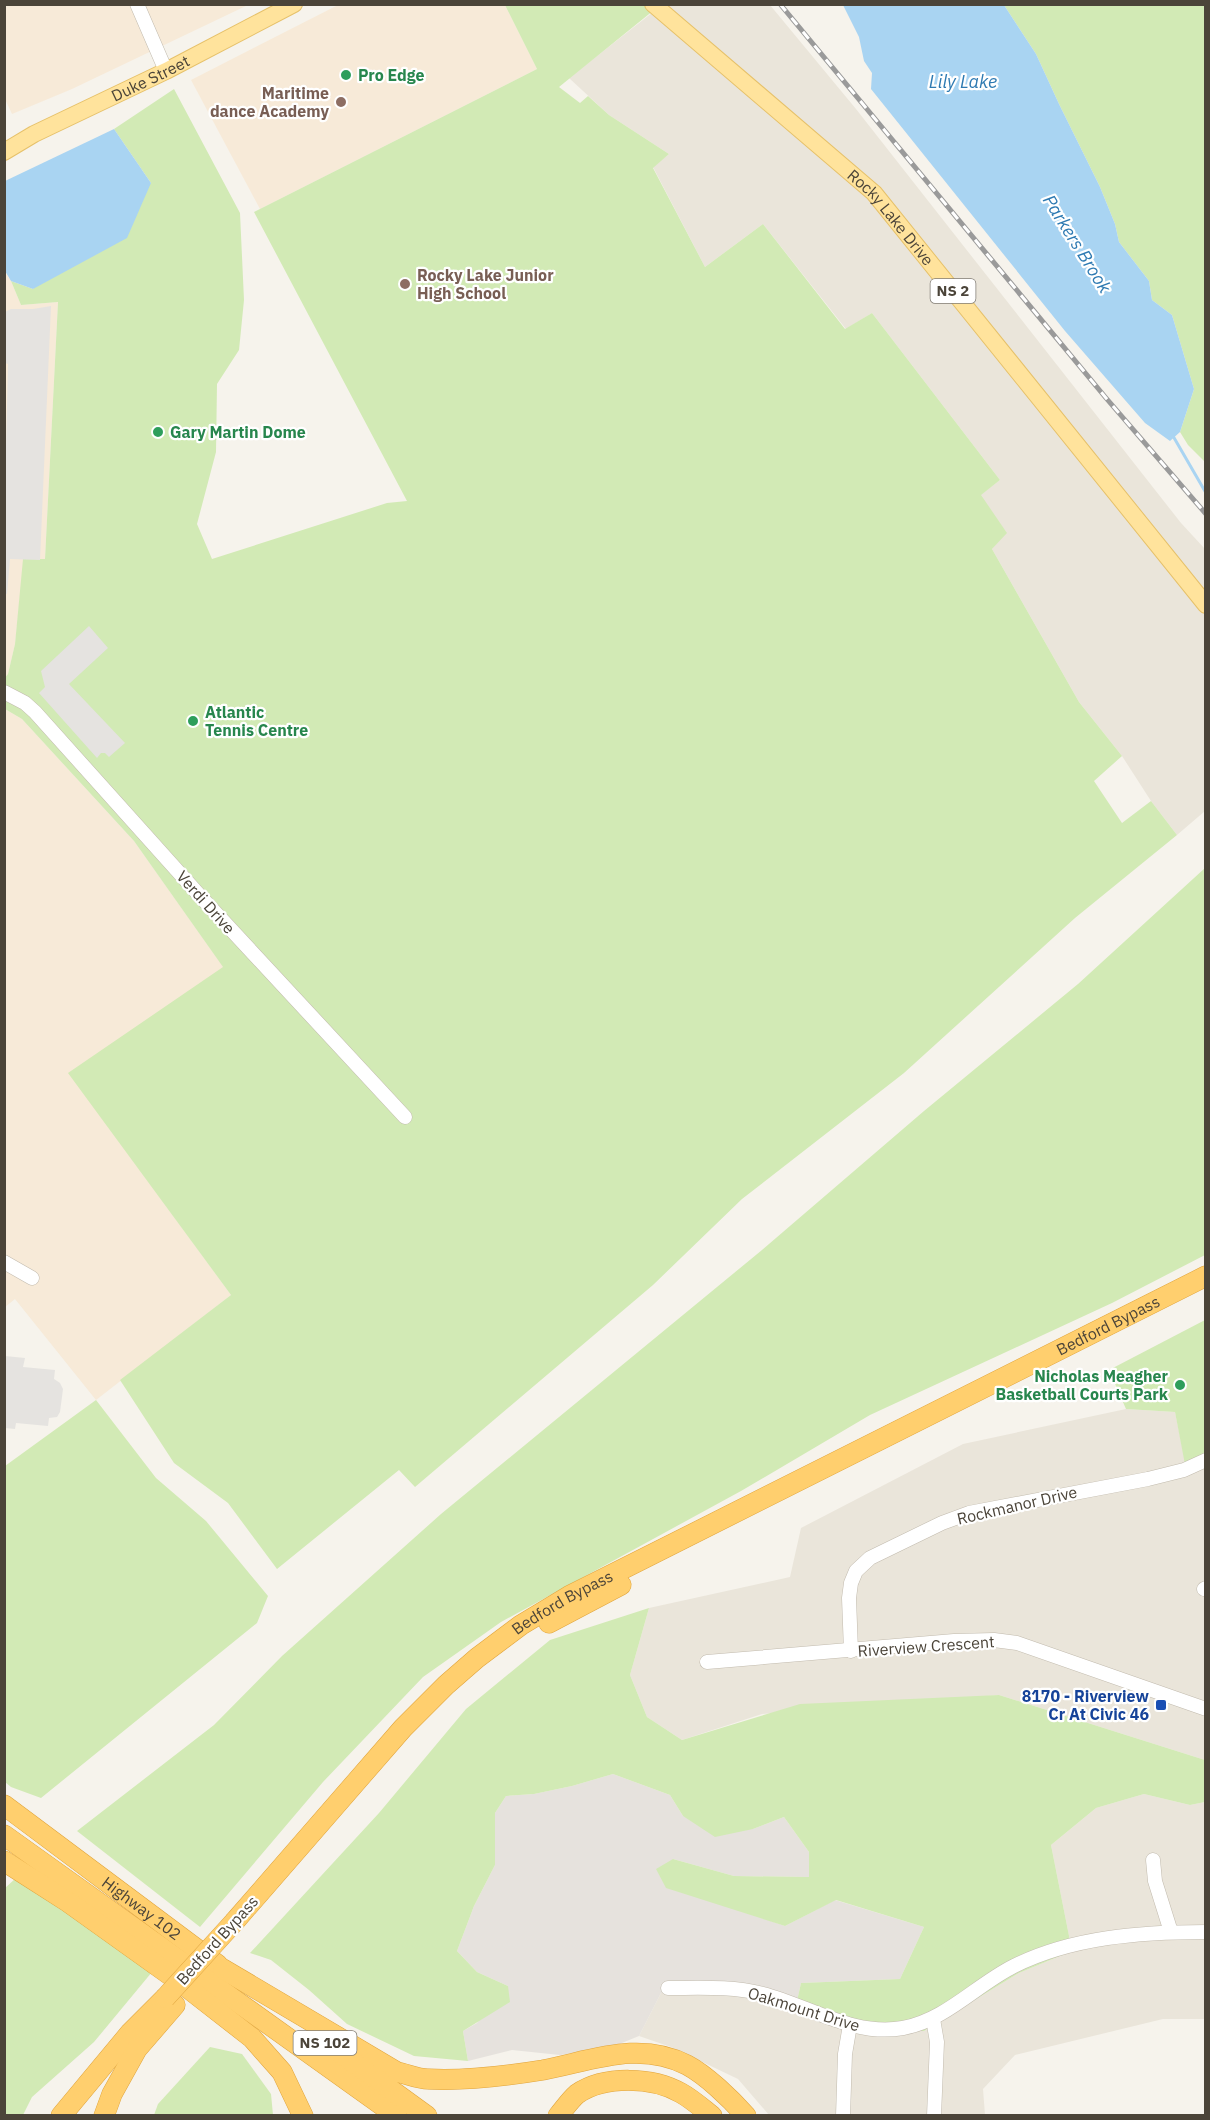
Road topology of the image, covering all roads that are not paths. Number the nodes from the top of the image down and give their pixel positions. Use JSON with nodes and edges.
{"nodes":[{"id":1,"x":137,"y":4,"type":"edge"},
{"id":2,"x":294,"y":4,"type":"edge"},
{"id":3,"x":653,"y":4,"type":"edge"},
{"id":4,"x":166,"y":72,"type":"junction"},
{"id":5,"x":4,"y":152,"type":"edge"},
{"id":6,"x":1206,"y":605,"type":"edge"},
{"id":7,"x":4,"y":692,"type":"edge"},
{"id":8,"x":405,"y":1117,"type":"dead end"},
{"id":9,"x":4,"y":1262,"type":"edge"},
{"id":10,"x":1206,"y":1276,"type":"edge"},
{"id":11,"x":32,"y":1278,"type":"dead end"},
{"id":12,"x":1206,"y":1290,"type":"edge"},
{"id":13,"x":1206,"y":1449,"type":"edge"},
{"id":14,"x":1202,"y":1462,"type":"edge"},
{"id":15,"x":851,"y":1651,"type":"junction"},
{"id":16,"x":708,"y":1662,"type":"dead end"},
{"id":17,"x":1206,"y":1709,"type":"edge"},
{"id":18,"x":4,"y":1805,"type":"edge"},
{"id":19,"x":4,"y":1835,"type":"edge"},
{"id":20,"x":4,"y":1844,"type":"edge"},
{"id":21,"x":4,"y":1860,"type":"edge"},
{"id":22,"x":1153,"y":1860,"type":"dead end"},
{"id":23,"x":81,"y":1890,"type":"junction"},
{"id":24,"x":239,"y":1924,"type":"junction"},
{"id":25,"x":1171,"y":1932,"type":"junction"},
{"id":26,"x":1206,"y":1932,"type":"edge"},
{"id":27,"x":223,"y":1969,"type":"junction"},
{"id":28,"x":668,"y":1988,"type":"dead end"},
{"id":29,"x":170,"y":2001,"type":"junction"},
{"id":30,"x":933,"y":2019,"type":"junction"},
{"id":31,"x":850,"y":2025,"type":"junction"},
{"id":32,"x":61,"y":2115,"type":"edge"},
{"id":33,"x":104,"y":2115,"type":"edge"},
{"id":34,"x":303,"y":2115,"type":"edge"},
{"id":35,"x":397,"y":2115,"type":"edge"},
{"id":36,"x":427,"y":2115,"type":"edge"},
{"id":37,"x":558,"y":2115,"type":"edge"},
{"id":38,"x":712,"y":2115,"type":"edge"},
{"id":39,"x":746,"y":2115,"type":"edge"},
{"id":40,"x":843,"y":2115,"type":"edge"},
{"id":41,"x":934,"y":2115,"type":"edge"}],
"edges":[{"from":1,"to":4,"type":"street"},
{"from":2,"to":4,"type":"main road","name":"Duke Street"},
{"from":3,"to":6,"type":"main road","name":"Rocky Lake Drive","number":"NS 2"},
{"from":4,"to":5,"type":"main road","name":"Duke Street"},
{"from":7,"to":8,"type":"street","name":"Verdi Drive"},
{"from":9,"to":11,"type":"street"},
{"from":10,"to":24,"type":"highway","name":"Bedford Bypass"},
{"from":12,"to":24,"type":"highway","name":"Bedford Bypass"},
{"from":13,"to":14,"type":"street","name":"Rockmanor Drive"},
{"from":14,"to":15,"type":"street","name":"Rockmanor Drive"},
{"from":15,"to":16,"type":"street","name":"Riverview Crescent"},
{"from":15,"to":17,"type":"street","name":"Riverview Crescent"},
{"from":18,"to":27,"type":"highway","name":"Highway 102","number":"NS 102"},
{"from":19,"to":23,"type":"highway","name":"Highway 102","number":"NS 102"},
{"from":20,"to":23,"type":"highway"},
{"from":21,"to":34,"type":"highway"},
{"from":22,"to":25,"type":"street"},
{"from":23,"to":35,"type":"highway","name":"Highway 102","number":"NS 102"},
{"from":24,"to":29,"type":"highway","name":"Bedford Bypass","bridge":true},
{"from":25,"to":26,"type":"street","name":"Oakmount Drive"},
{"from":25,"to":30,"type":"street","name":"Oakmount Drive"},
{"from":27,"to":36,"type":"highway","name":"Highway 102","number":"NS 102"},
{"from":27,"to":39,"type":"highway"},
{"from":28,"to":31,"type":"street","name":"Oakmount Drive"},
{"from":29,"to":32,"type":"highway","name":"Bedford Bypass"},
{"from":29,"to":33,"type":"highway","name":"Bedford Bypass"},
{"from":30,"to":31,"type":"street","name":"Oakmount Drive"},
{"from":30,"to":41,"type":"street"},
{"from":31,"to":40,"type":"street"},
{"from":37,"to":38,"type":"highway"}]}
